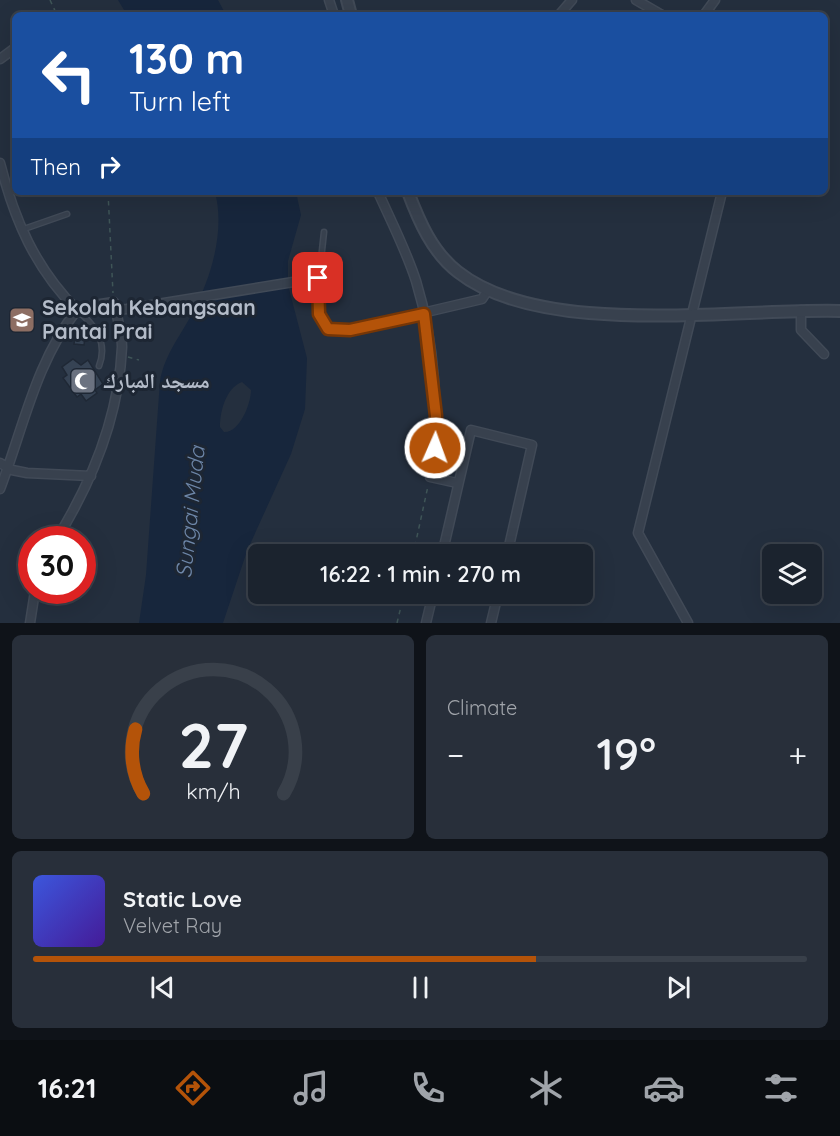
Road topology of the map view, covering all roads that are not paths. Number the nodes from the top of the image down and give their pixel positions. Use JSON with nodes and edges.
{"nodes":[{"id":1,"x":572,"y":0,"type":"edge"},
{"id":2,"x":636,"y":0,"type":"edge"},
{"id":3,"x":562,"y":12,"type":"edge"},
{"id":4,"x":657,"y":12,"type":"edge"},
{"id":5,"x":12,"y":50,"type":"edge"},
{"id":6,"x":0,"y":60,"type":"edge"},
{"id":7,"x":0,"y":163,"type":"edge"},
{"id":8,"x":379,"y":195,"type":"edge"},
{"id":9,"x":409,"y":195,"type":"edge"},
{"id":10,"x":721,"y":195,"type":"edge"},
{"id":11,"x":67,"y":214,"type":"dead end"},
{"id":12,"x":20,"y":231,"type":"junction"},
{"id":13,"x":324,"y":232,"type":"dead end"},
{"id":14,"x":319,"y":278,"type":"junction"},
{"id":15,"x":488,"y":290,"type":"junction"},
{"id":16,"x":115,"y":306,"type":"junction"},
{"id":17,"x":801,"y":310,"type":"junction"},
{"id":18,"x":840,"y":310,"type":"edge"},
{"id":19,"x":78,"y":311,"type":"junction"},
{"id":20,"x":692,"y":313,"type":"junction"},
{"id":21,"x":424,"y":314,"type":"junction"},
{"id":22,"x":824,"y":354,"type":"dead end"},
{"id":23,"x":99,"y":366,"type":"dead end"},
{"id":24,"x":4,"y":465,"type":"edge"},
{"id":25,"x":91,"y":476,"type":"junction"},
{"id":26,"x":457,"y":483,"type":"junction"},
{"id":27,"x":0,"y":489,"type":"edge"},
{"id":28,"x":64,"y":526,"type":"edge"},
{"id":29,"x":444,"y":544,"type":"edge"},
{"id":30,"x":510,"y":544,"type":"edge"},
{"id":31,"x":33,"y":604,"type":"edge"},
{"id":32,"x":431,"y":604,"type":"edge"},
{"id":33,"x":496,"y":604,"type":"edge"},
{"id":34,"x":30,"y":623,"type":"edge"},
{"id":35,"x":426,"y":623,"type":"edge"},
{"id":36,"x":491,"y":623,"type":"edge"},
{"id":37,"x":688,"y":623,"type":"edge"}],
"edges":[{"from":1,"to":3,"type":"street"},
{"from":2,"to":4,"type":"street"},
{"from":5,"to":6,"type":"street"},
{"from":7,"to":12,"type":"street"},
{"from":8,"to":21,"type":"street"},
{"from":9,"to":15,"type":"street"},
{"from":10,"to":20,"type":"street"},
{"from":11,"to":12,"type":"lane"},
{"from":12,"to":19,"type":"street"},
{"from":13,"to":14,"type":"lane"},
{"from":14,"to":16,"type":"street"},
{"from":14,"to":21,"type":"street"},
{"from":15,"to":20,"type":"street"},
{"from":15,"to":21,"type":"street"},
{"from":16,"to":19,"type":"street"},
{"from":16,"to":25,"type":"street"},
{"from":17,"to":18,"type":"street"},
{"from":17,"to":20,"type":"street"},
{"from":17,"to":22,"type":"street"},
{"from":19,"to":23,"type":"lane"},
{"from":19,"to":24,"type":"street"},
{"from":20,"to":37,"type":"street"},
{"from":21,"to":26,"type":"street"},
{"from":24,"to":25,"type":"street"},
{"from":24,"to":27,"type":"street"},
{"from":25,"to":28,"type":"street"},
{"from":26,"to":29,"type":"street"},
{"from":26,"to":30,"type":"street"},
{"from":31,"to":34,"type":"street"},
{"from":32,"to":35,"type":"street"},
{"from":33,"to":36,"type":"street"}]}
